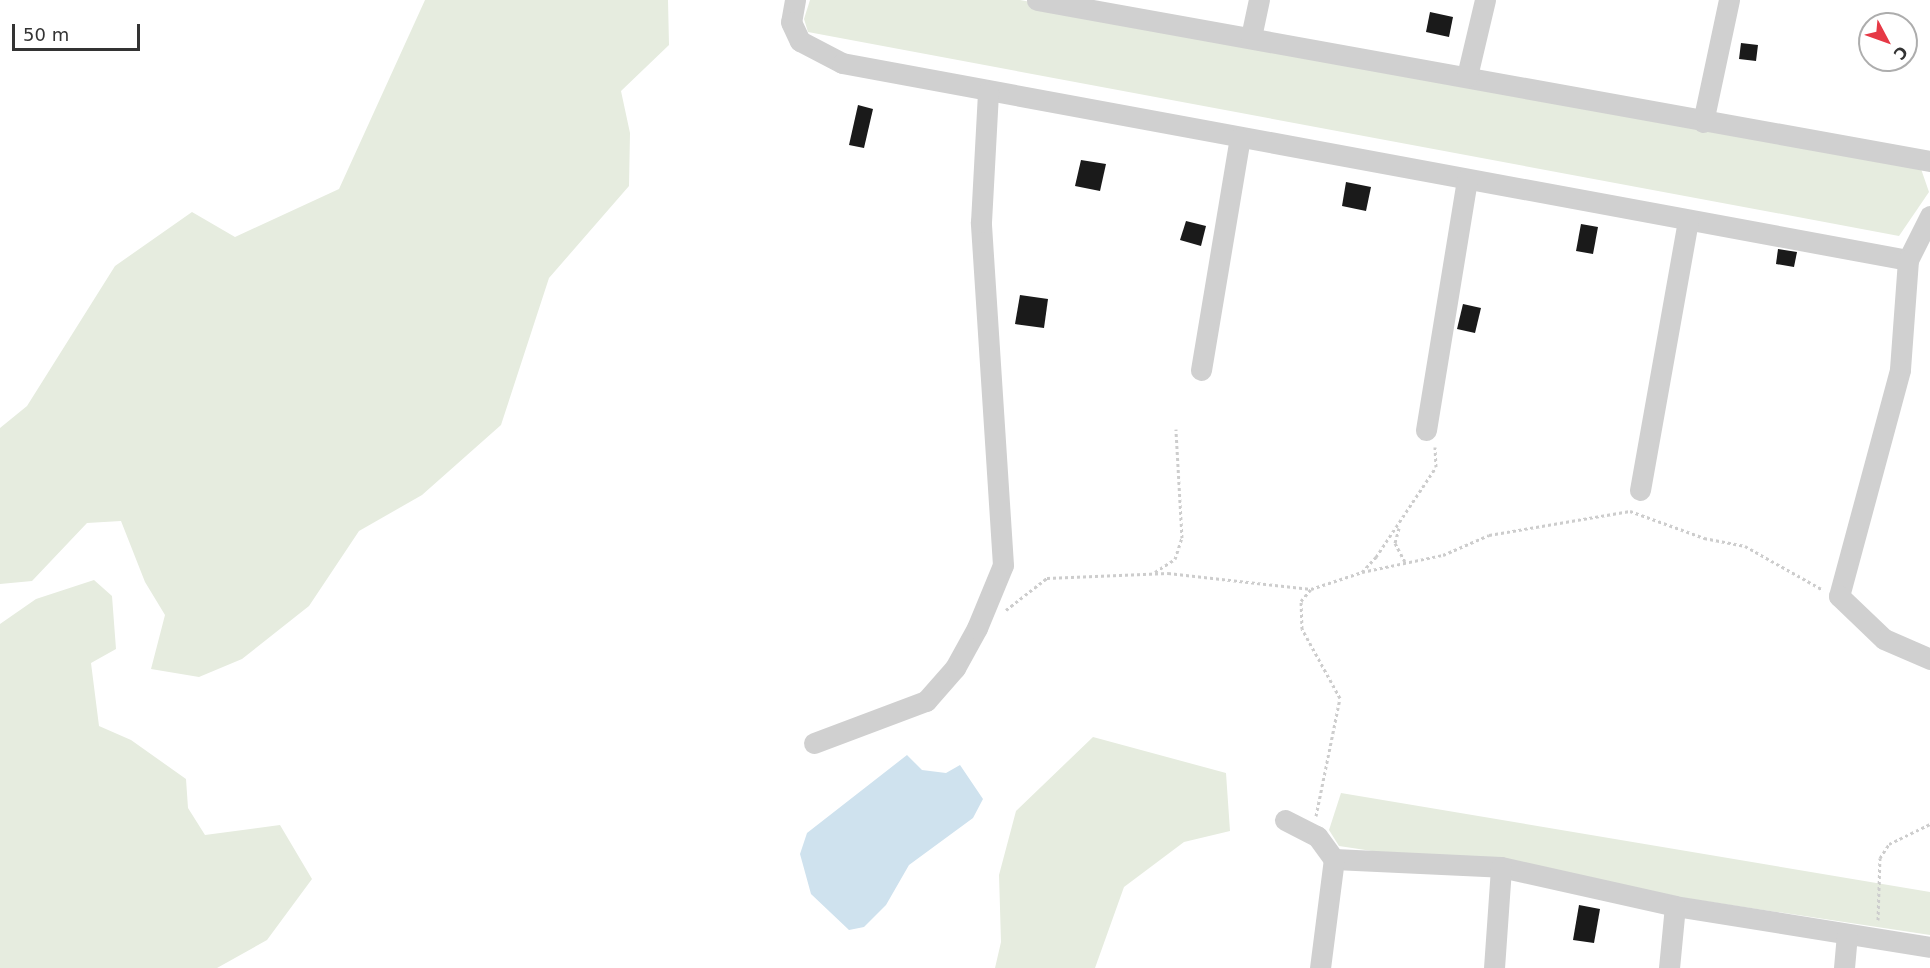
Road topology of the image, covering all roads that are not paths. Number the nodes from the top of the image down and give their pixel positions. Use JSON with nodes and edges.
{"nodes":[{"id":1,"x":795,"y":0,"type":"edge"},
{"id":2,"x":1036,"y":0,"type":"edge"},
{"id":3,"x":1259,"y":0,"type":"edge"},
{"id":4,"x":1485,"y":0,"type":"edge"},
{"id":5,"x":1729,"y":0,"type":"edge"},
{"id":6,"x":1251,"y":37,"type":"junction"},
{"id":7,"x":1467,"y":76,"type":"junction"},
{"id":8,"x":988,"y":92,"type":"junction"},
{"id":9,"x":1703,"y":122,"type":"junction"},
{"id":10,"x":1240,"y":138,"type":"junction"},
{"id":11,"x":1930,"y":161,"type":"edge"},
{"id":12,"x":1467,"y":179,"type":"junction"},
{"id":13,"x":1930,"y":216,"type":"edge"},
{"id":14,"x":1689,"y":220,"type":"junction"},
{"id":15,"x":1908,"y":260,"type":"junction"},
{"id":16,"x":1201,"y":370,"type":"dead end"},
{"id":17,"x":1426,"y":430,"type":"road end"},
{"id":18,"x":1640,"y":490,"type":"dead end"},
{"id":19,"x":1930,"y":659,"type":"edge"},
{"id":20,"x":814,"y":743,"type":"dead end"},
{"id":21,"x":1285,"y":820,"type":"dead end"},
{"id":22,"x":1334,"y":859,"type":"junction"},
{"id":23,"x":1502,"y":867,"type":"junction"},
{"id":24,"x":1676,"y":906,"type":"junction"},
{"id":25,"x":1847,"y":936,"type":"junction"},
{"id":26,"x":1930,"y":947,"type":"edge"},
{"id":27,"x":1320,"y":968,"type":"edge"},
{"id":28,"x":1494,"y":968,"type":"edge"},
{"id":29,"x":1670,"y":968,"type":"edge"},
{"id":30,"x":1844,"y":968,"type":"edge"}],
"edges":[{"from":1,"to":8,"type":"street"},
{"from":2,"to":6,"type":"street"},
{"from":3,"to":6,"type":"street"},
{"from":4,"to":7,"type":"street"},
{"from":5,"to":9,"type":"street"},
{"from":6,"to":7,"type":"street"},
{"from":7,"to":9,"type":"street"},
{"from":8,"to":10,"type":"street"},
{"from":8,"to":20,"type":"street"},
{"from":9,"to":11,"type":"street"},
{"from":10,"to":12,"type":"street"},
{"from":10,"to":16,"type":"street"},
{"from":12,"to":14,"type":"street"},
{"from":12,"to":17,"type":"street"},
{"from":13,"to":15,"type":"street"},
{"from":14,"to":15,"type":"street"},
{"from":14,"to":18,"type":"street"},
{"from":15,"to":19,"type":"street"},
{"from":21,"to":22,"type":"street"},
{"from":22,"to":23,"type":"street"},
{"from":22,"to":27,"type":"street"},
{"from":23,"to":24,"type":"street"},
{"from":23,"to":28,"type":"street"},
{"from":24,"to":25,"type":"street"},
{"from":24,"to":29,"type":"street"},
{"from":25,"to":26,"type":"street"},
{"from":25,"to":30,"type":"street"}]}
